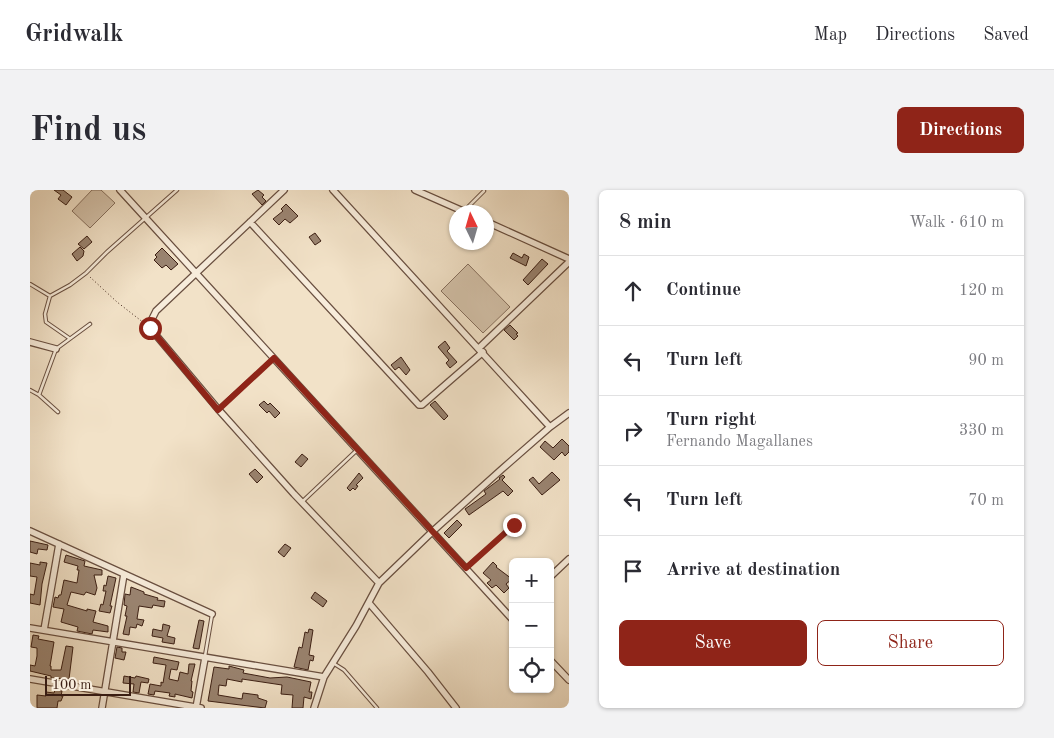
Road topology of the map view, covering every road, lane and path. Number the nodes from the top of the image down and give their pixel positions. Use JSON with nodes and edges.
{"nodes":[{"id":1,"x":120,"y":190,"type":"edge"},
{"id":2,"x":176,"y":190,"type":"edge"},
{"id":3,"x":284,"y":190,"type":"edge"},
{"id":4,"x":333,"y":190,"type":"edge"},
{"id":5,"x":415,"y":190,"type":"edge"},
{"id":6,"x":484,"y":191,"type":"edge"},
{"id":7,"x":449,"y":205,"type":"edge"},
{"id":8,"x":471,"y":205,"type":"edge"},
{"id":9,"x":144,"y":218,"type":"junction"},
{"id":10,"x":250,"y":222,"type":"junction"},
{"id":11,"x":494,"y":226,"type":"edge"},
{"id":12,"x":569,"y":260,"type":"edge"},
{"id":13,"x":86,"y":273,"type":"junction"},
{"id":14,"x":196,"y":273,"type":"junction"},
{"id":15,"x":30,"y":284,"type":"edge"},
{"id":16,"x":50,"y":296,"type":"junction"},
{"id":17,"x":90,"y":324,"type":"dead end"},
{"id":18,"x":150,"y":328,"type":"junction"},
{"id":19,"x":69,"y":338,"type":"junction"},
{"id":20,"x":30,"y":342,"type":"edge"},
{"id":21,"x":56,"y":348,"type":"junction"},
{"id":22,"x":481,"y":350,"type":"junction"},
{"id":23,"x":274,"y":358,"type":"junction"},
{"id":24,"x":30,"y":390,"type":"edge"},
{"id":25,"x":39,"y":395,"type":"junction"},
{"id":26,"x":218,"y":410,"type":"junction"},
{"id":27,"x":58,"y":412,"type":"dead end"},
{"id":28,"x":569,"y":413,"type":"edge"},
{"id":29,"x":550,"y":427,"type":"junction"},
{"id":30,"x":358,"y":449,"type":"junction"},
{"id":31,"x":302,"y":502,"type":"junction"},
{"id":32,"x":514,"y":525,"type":"dead end"},
{"id":33,"x":30,"y":531,"type":"edge"},
{"id":34,"x":432,"y":531,"type":"junction"},
{"id":35,"x":59,"y":544,"type":"junction"},
{"id":36,"x":569,"y":559,"type":"edge"},
{"id":37,"x":466,"y":568,"type":"junction"},
{"id":38,"x":554,"y":573,"type":"edge"},
{"id":39,"x":124,"y":574,"type":"junction"},
{"id":40,"x":379,"y":583,"type":"junction"},
{"id":41,"x":369,"y":604,"type":"junction"},
{"id":42,"x":509,"y":613,"type":"edge"},
{"id":43,"x":212,"y":614,"type":"joint"},
{"id":44,"x":30,"y":628,"type":"edge"},
{"id":45,"x":44,"y":630,"type":"junction"},
{"id":46,"x":113,"y":641,"type":"junction"},
{"id":47,"x":205,"y":658,"type":"junction"},
{"id":48,"x":333,"y":664,"type":"junction"},
{"id":49,"x":554,"y":664,"type":"edge"},
{"id":50,"x":324,"y":677,"type":"junction"},
{"id":51,"x":30,"y":679,"type":"edge"},
{"id":52,"x":569,"y":680,"type":"edge"},
{"id":53,"x":104,"y":692,"type":"junction"},
{"id":54,"x":102,"y":708,"type":"edge"},
{"id":55,"x":197,"y":708,"type":"edge"},
{"id":56,"x":314,"y":708,"type":"edge"},
{"id":57,"x":377,"y":708,"type":"edge"},
{"id":58,"x":456,"y":708,"type":"edge"}],
"edges":[{"from":1,"to":9,"type":"street"},
{"from":2,"to":9,"type":"lane"},
{"from":3,"to":10,"type":"street"},
{"from":4,"to":22,"type":"street"},
{"from":5,"to":7,"type":"street"},
{"from":6,"to":8,"type":"lane"},
{"from":9,"to":13,"type":"lane"},
{"from":9,"to":14,"type":"street"},
{"from":10,"to":14,"type":"street"},
{"from":10,"to":22,"type":"street"},
{"from":11,"to":12,"type":"street"},
{"from":12,"to":22,"type":"street"},
{"from":13,"to":16,"type":"lane"},
{"from":13,"to":18,"type":"path"},
{"from":14,"to":18,"type":"street"},
{"from":14,"to":23,"type":"street"},
{"from":15,"to":16,"type":"lane"},
{"from":16,"to":19,"type":"lane"},
{"from":17,"to":19,"type":"lane"},
{"from":18,"to":26,"type":"street"},
{"from":19,"to":21,"type":"lane"},
{"from":20,"to":21,"type":"street"},
{"from":21,"to":25,"type":"lane"},
{"from":22,"to":29,"type":"street"},
{"from":23,"to":26,"type":"lane"},
{"from":23,"to":30,"type":"street"},
{"from":24,"to":25,"type":"lane"},
{"from":25,"to":27,"type":"lane"},
{"from":26,"to":31,"type":"street"},
{"from":28,"to":29,"type":"street"},
{"from":29,"to":34,"type":"street"},
{"from":30,"to":31,"type":"lane"},
{"from":30,"to":34,"type":"street"},
{"from":31,"to":40,"type":"street"},
{"from":32,"to":37,"type":"lane"},
{"from":33,"to":35,"type":"street"},
{"from":34,"to":37,"type":"street"},
{"from":34,"to":40,"type":"street"},
{"from":35,"to":39,"type":"street"},
{"from":35,"to":45,"type":"street"},
{"from":36,"to":38,"type":"street"},
{"from":37,"to":42,"type":"street"},
{"from":39,"to":43,"type":"street"},
{"from":39,"to":46,"type":"street"},
{"from":40,"to":41,"type":"street"},
{"from":41,"to":48,"type":"street"},
{"from":41,"to":58,"type":"street"},
{"from":43,"to":47,"type":"lane"},
{"from":44,"to":45,"type":"street"},
{"from":45,"to":46,"type":"street"},
{"from":46,"to":47,"type":"street"},
{"from":46,"to":53,"type":"street"},
{"from":47,"to":50,"type":"street"},
{"from":47,"to":55,"type":"street"},
{"from":48,"to":50,"type":"street"},
{"from":48,"to":57,"type":"lane"},
{"from":49,"to":52,"type":"street"},
{"from":50,"to":56,"type":"street"},
{"from":51,"to":53,"type":"street"},
{"from":53,"to":54,"type":"street"},
{"from":53,"to":55,"type":"street"}]}
